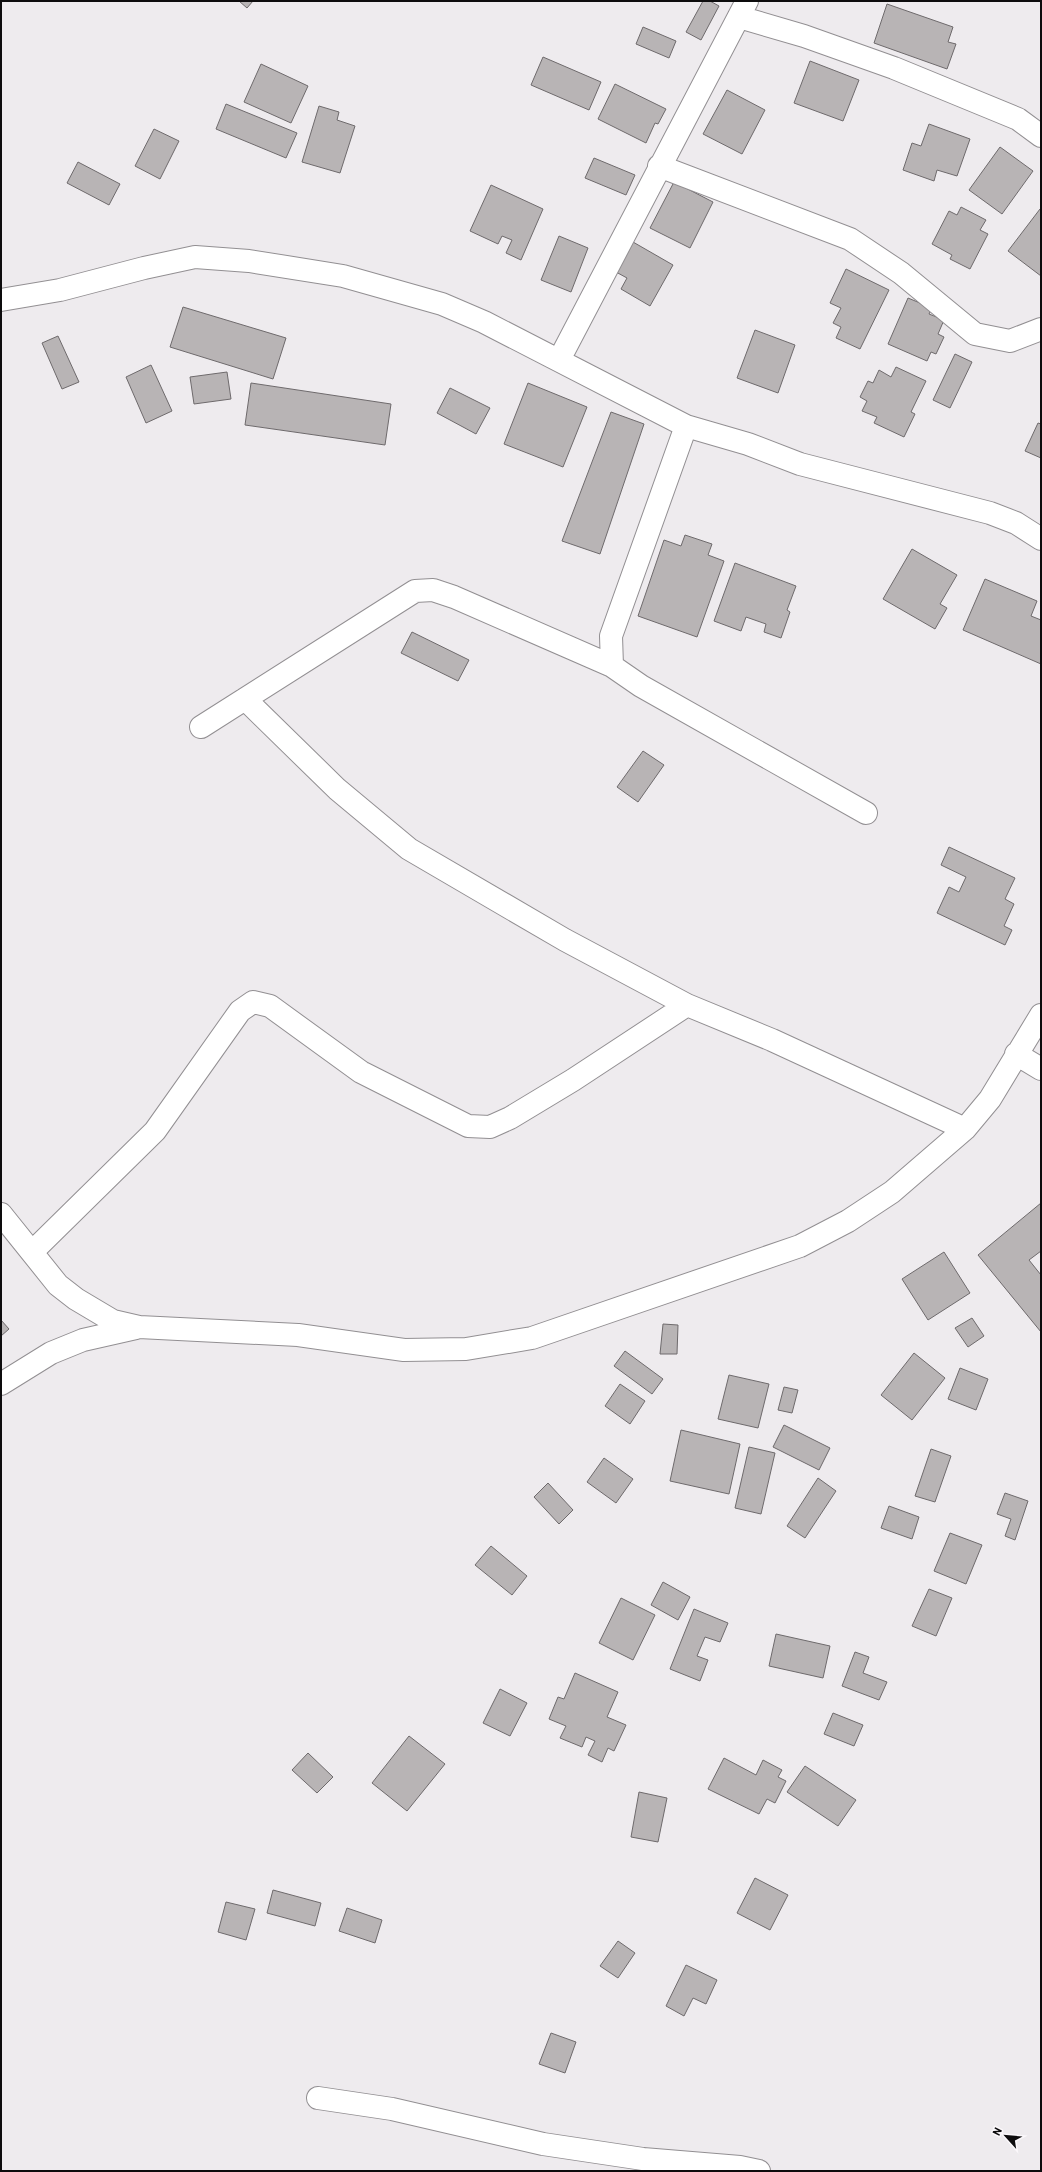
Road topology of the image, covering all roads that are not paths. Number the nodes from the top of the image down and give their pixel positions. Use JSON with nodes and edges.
{"nodes":[{"id":1,"x":743,"y":9,"type":"edge"},
{"id":2,"x":1041,"y":136,"type":"edge"},
{"id":3,"x":659,"y":166,"type":"junction"},
{"id":4,"x":1,"y":300,"type":"edge"},
{"id":5,"x":1041,"y":329,"type":"edge"},
{"id":6,"x":559,"y":360,"type":"junction"},
{"id":7,"x":686,"y":426,"type":"junction"},
{"id":8,"x":1041,"y":539,"type":"edge"},
{"id":9,"x":612,"y":666,"type":"junction"},
{"id":10,"x":245,"y":699,"type":"junction"},
{"id":11,"x":201,"y":727,"type":"dead end"},
{"id":12,"x":866,"y":814,"type":"dead end"},
{"id":13,"x":687,"y":1005,"type":"junction"},
{"id":14,"x":1041,"y":1015,"type":"edge"},
{"id":15,"x":1016,"y":1054,"type":"junction"},
{"id":16,"x":1041,"y":1069,"type":"edge"},
{"id":17,"x":965,"y":1129,"type":"junction"},
{"id":18,"x":1,"y":1214,"type":"edge"},
{"id":19,"x":32,"y":1252,"type":"junction"},
{"id":20,"x":139,"y":1327,"type":"junction"},
{"id":21,"x":1,"y":1384,"type":"edge"},
{"id":22,"x":318,"y":2098,"type":"dead end"},
{"id":23,"x":759,"y":2171,"type":"edge"}],
"edges":[{"from":1,"to":2,"type":"street"},
{"from":1,"to":3,"type":"street"},
{"from":3,"to":5,"type":"street"},
{"from":3,"to":6,"type":"street"},
{"from":4,"to":6,"type":"street"},
{"from":6,"to":7,"type":"street"},
{"from":7,"to":8,"type":"street"},
{"from":7,"to":9,"type":"street"},
{"from":9,"to":10,"type":"street"},
{"from":9,"to":12,"type":"street"},
{"from":10,"to":11,"type":"street"},
{"from":10,"to":13,"type":"street"},
{"from":13,"to":17,"type":"street"},
{"from":13,"to":19,"type":"street"},
{"from":14,"to":15,"type":"street"},
{"from":15,"to":16,"type":"street"},
{"from":15,"to":17,"type":"street"},
{"from":17,"to":20,"type":"street"},
{"from":18,"to":19,"type":"street"},
{"from":19,"to":20,"type":"street"},
{"from":20,"to":21,"type":"street"},
{"from":22,"to":23,"type":"street"}]}
